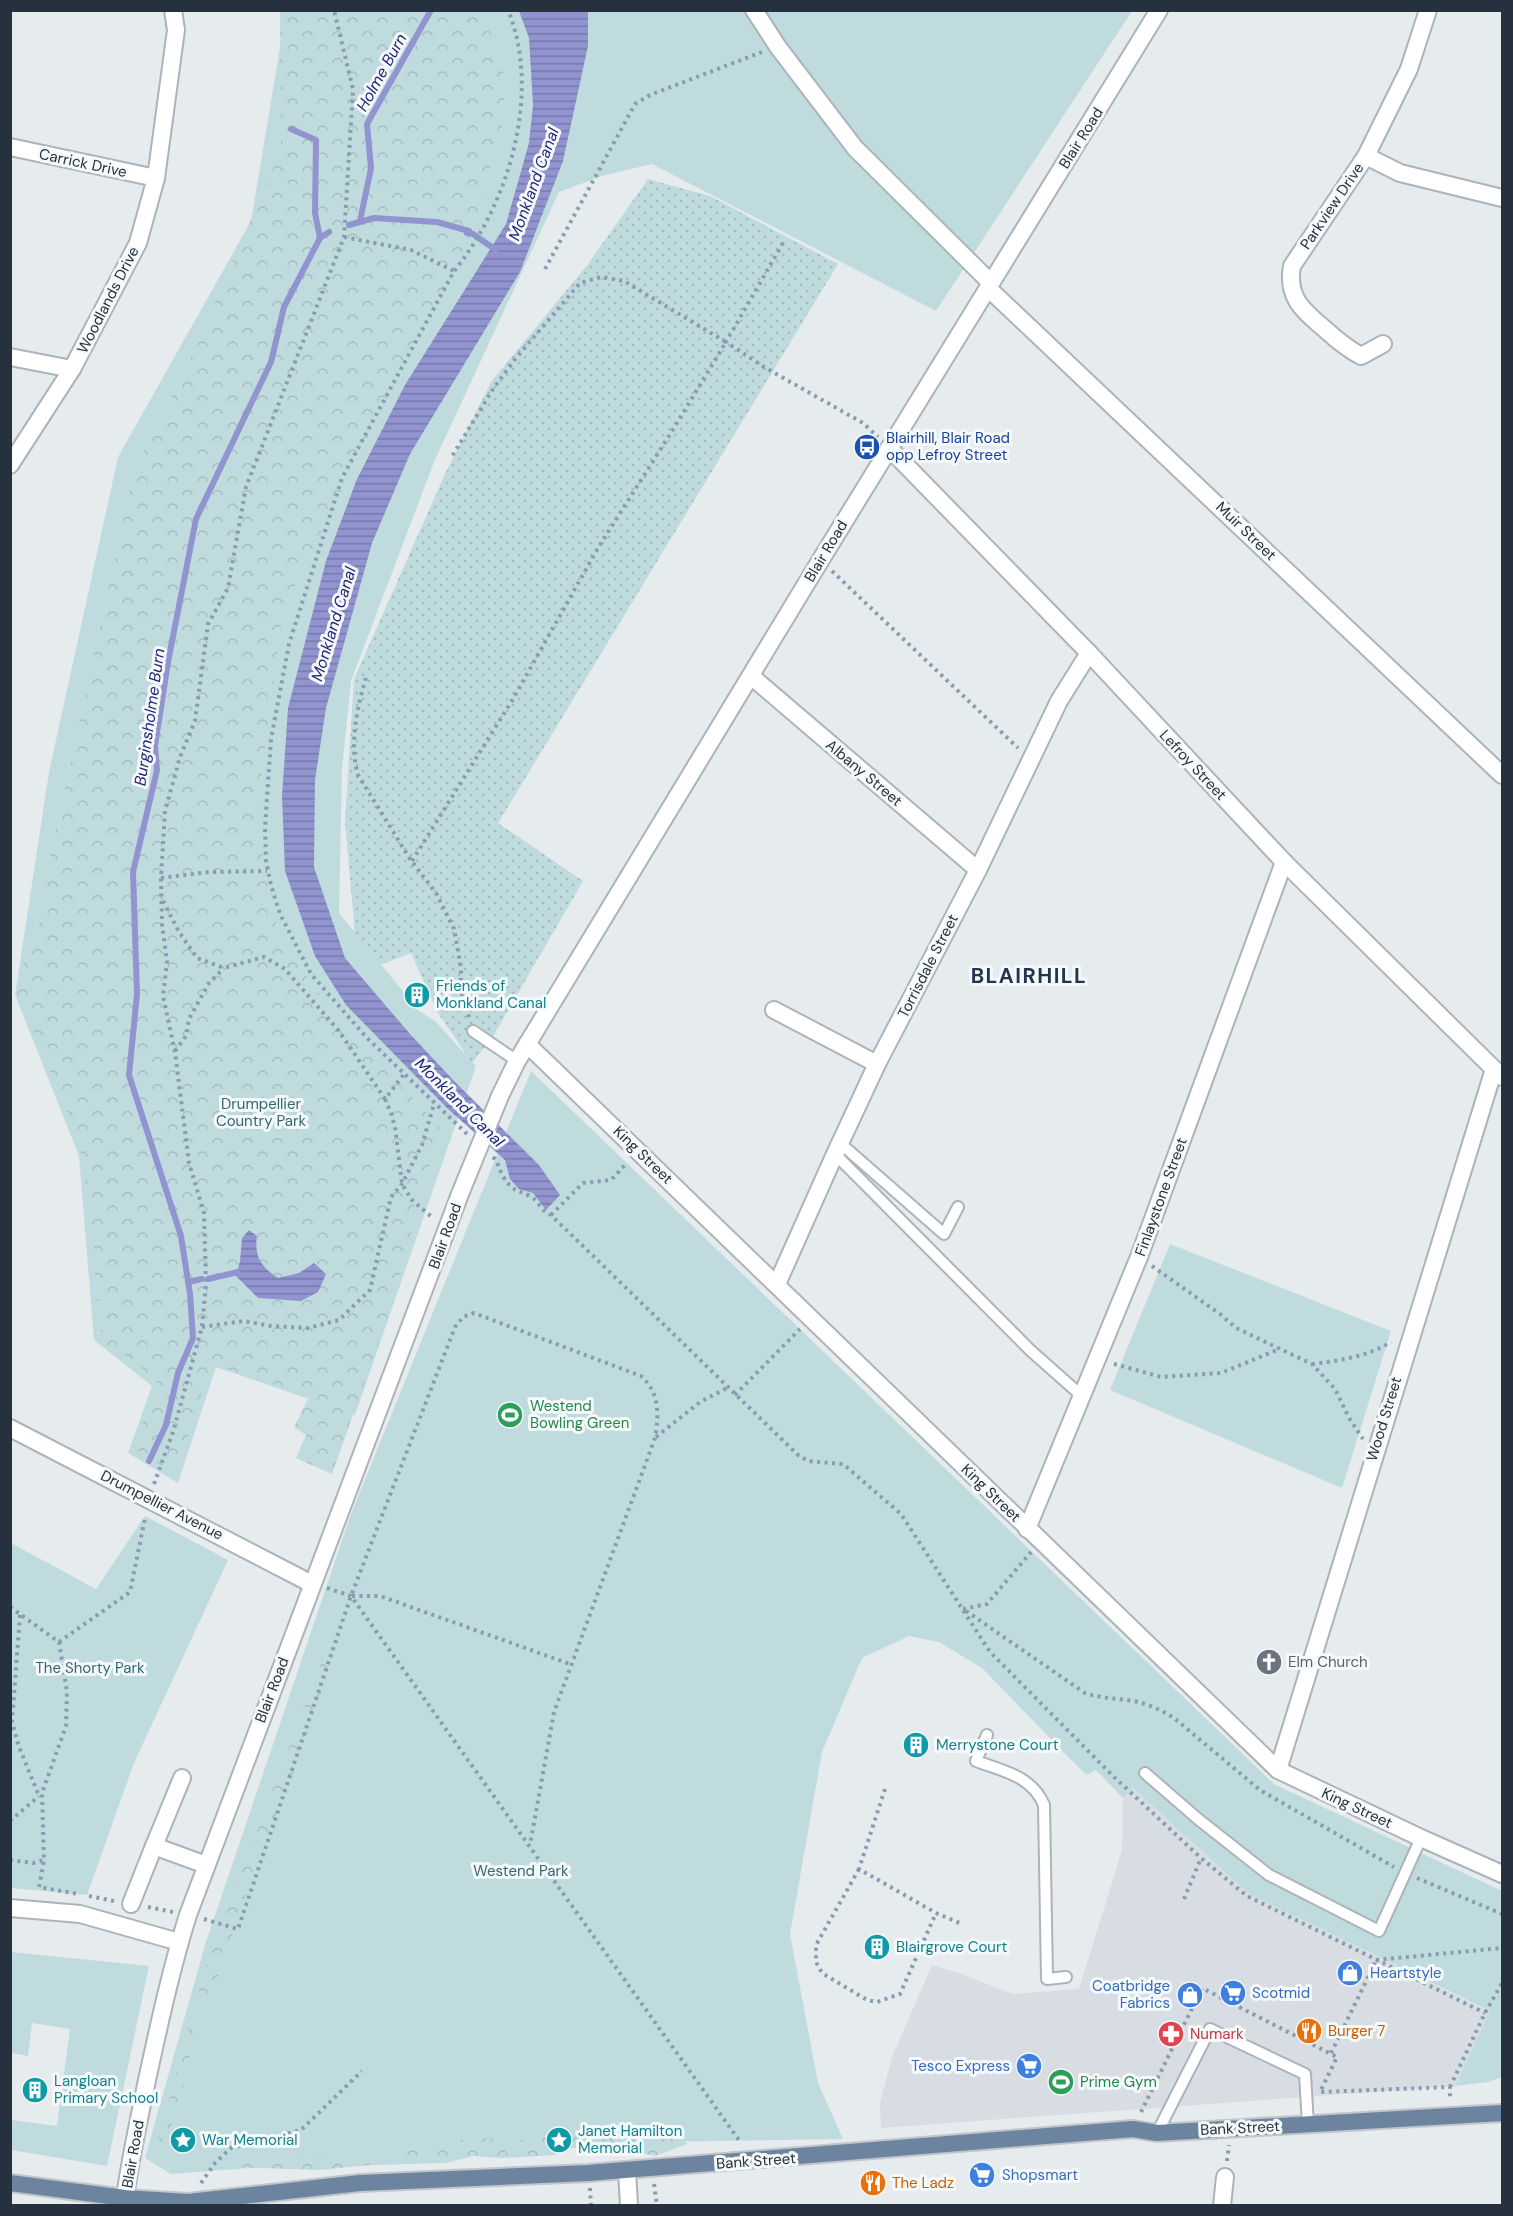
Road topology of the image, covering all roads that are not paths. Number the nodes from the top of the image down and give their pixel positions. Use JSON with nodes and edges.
{"nodes":[{"id":1,"x":173,"y":10,"type":"edge"},
{"id":2,"x":754,"y":10,"type":"edge"},
{"id":3,"x":1159,"y":10,"type":"edge"},
{"id":4,"x":1428,"y":10,"type":"edge"},
{"id":5,"x":10,"y":147,"type":"edge"},
{"id":6,"x":1366,"y":156,"type":"junction"},
{"id":7,"x":156,"y":178,"type":"junction"},
{"id":8,"x":1503,"y":198,"type":"edge"},
{"id":9,"x":989,"y":285,"type":"junction"},
{"id":10,"x":1383,"y":344,"type":"dead end"},
{"id":11,"x":10,"y":357,"type":"edge"},
{"id":12,"x":72,"y":369,"type":"junction"},
{"id":13,"x":889,"y":448,"type":"junction"},
{"id":14,"x":10,"y":465,"type":"edge"},
{"id":15,"x":1089,"y":653,"type":"junction"},
{"id":16,"x":751,"y":676,"type":"junction"},
{"id":17,"x":1503,"y":775,"type":"edge"},
{"id":18,"x":1284,"y":862,"type":"junction"},
{"id":19,"x":978,"y":870,"type":"junction"},
{"id":20,"x":774,"y":1010,"type":"dead end"},
{"id":21,"x":473,"y":1031,"type":"road end"},
{"id":22,"x":527,"y":1044,"type":"junction"},
{"id":23,"x":517,"y":1061,"type":"junction"},
{"id":24,"x":877,"y":1064,"type":"junction"},
{"id":25,"x":1498,"y":1073,"type":"edge"},
{"id":26,"x":837,"y":1149,"type":"junction"},
{"id":27,"x":958,"y":1207,"type":"dead end"},
{"id":28,"x":777,"y":1284,"type":"junction"},
{"id":29,"x":1083,"y":1397,"type":"junction"},
{"id":30,"x":10,"y":1428,"type":"edge"},
{"id":31,"x":1028,"y":1529,"type":"junction"},
{"id":32,"x":312,"y":1584,"type":"junction"},
{"id":33,"x":987,"y":1735,"type":"dead end"},
{"id":34,"x":1278,"y":1770,"type":"junction"},
{"id":35,"x":1145,"y":1773,"type":"dead end"},
{"id":36,"x":182,"y":1778,"type":"dead end"},
{"id":37,"x":1421,"y":1839,"type":"junction"},
{"id":38,"x":154,"y":1846,"type":"junction"},
{"id":39,"x":206,"y":1865,"type":"junction"},
{"id":40,"x":1503,"y":1874,"type":"edge"},
{"id":41,"x":131,"y":1904,"type":"road end"},
{"id":42,"x":10,"y":1908,"type":"edge"},
{"id":43,"x":180,"y":1942,"type":"junction"},
{"id":44,"x":1066,"y":1977,"type":"dead end"},
{"id":45,"x":1503,"y":2113,"type":"edge"},
{"id":46,"x":1308,"y":2125,"type":"junction"},
{"id":47,"x":1157,"y":2133,"type":"junction"},
{"id":48,"x":627,"y":2170,"type":"junction"},
{"id":49,"x":1225,"y":2176,"type":"road end"},
{"id":50,"x":10,"y":2183,"type":"edge"},
{"id":51,"x":125,"y":2198,"type":"junction"},
{"id":52,"x":629,"y":2205,"type":"edge"},
{"id":53,"x":1222,"y":2205,"type":"edge"}],
"edges":[{"from":1,"to":7,"type":"street","name":"Woodlands Drive"},
{"from":2,"to":9,"type":"street","name":"Muir Street"},
{"from":3,"to":9,"type":"street","name":"Blair Road"},
{"from":4,"to":6,"type":"street","name":"Parkview Drive"},
{"from":5,"to":7,"type":"street","name":"Carrick Drive"},
{"from":6,"to":8,"type":"street"},
{"from":6,"to":10,"type":"street","name":"Parkview Drive"},
{"from":7,"to":12,"type":"street","name":"Woodlands Drive"},
{"from":9,"to":13,"type":"street","name":"Blair Road"},
{"from":9,"to":17,"type":"street","name":"Muir Street"},
{"from":11,"to":12,"type":"street"},
{"from":12,"to":14,"type":"street","name":"Woodlands Drive"},
{"from":13,"to":15,"type":"street","name":"Lefroy Street"},
{"from":13,"to":16,"type":"street","name":"Blair Road"},
{"from":15,"to":18,"type":"street","name":"Lefroy Street"},
{"from":15,"to":19,"type":"street","name":"Torrisdale Street"},
{"from":16,"to":19,"type":"street","name":"Albany Street"},
{"from":16,"to":22,"type":"street","name":"Blair Road"},
{"from":18,"to":25,"type":"street","name":"Lefroy Street"},
{"from":18,"to":29,"type":"street","name":"Finlaystone Street"},
{"from":19,"to":24,"type":"street","name":"Torrisdale Street"},
{"from":20,"to":24,"type":"street"},
{"from":21,"to":23,"type":"lane"},
{"from":22,"to":23,"type":"street","name":"Blair Road"},
{"from":22,"to":28,"type":"street","name":"King Street"},
{"from":23,"to":32,"type":"street","name":"Blair Road","bridge":true},
{"from":24,"to":26,"type":"street","name":"Torrisdale Street"},
{"from":25,"to":34,"type":"street","name":"Wood Street"},
{"from":26,"to":27,"type":"lane"},
{"from":26,"to":28,"type":"street","name":"Torrisdale Street"},
{"from":26,"to":29,"type":"lane"},
{"from":28,"to":31,"type":"street","name":"King Street"},
{"from":29,"to":31,"type":"street","name":"Finlaystone Street"},
{"from":30,"to":32,"type":"street","name":"Drumpellier Avenue"},
{"from":31,"to":34,"type":"street","name":"King Street"},
{"from":32,"to":39,"type":"street","name":"Blair Road"},
{"from":33,"to":44,"type":"lane"},
{"from":34,"to":37,"type":"street","name":"King Street"},
{"from":35,"to":37,"type":"lane"},
{"from":36,"to":38,"type":"street"},
{"from":37,"to":40,"type":"street","name":"King Street"},
{"from":38,"to":39,"type":"street"},
{"from":38,"to":41,"type":"street"},
{"from":39,"to":43,"type":"street","name":"Blair Road"},
{"from":42,"to":43,"type":"street"},
{"from":43,"to":51,"type":"street","name":"Blair Road"},
{"from":45,"to":46,"type":"main road","name":"Bank Street"},
{"from":46,"to":47,"type":"main road","name":"Bank Street"},
{"from":46,"to":47,"type":"lane"},
{"from":47,"to":48,"type":"main road","name":"Bank Street"},
{"from":48,"to":51,"type":"main road","name":"Bank Street"},
{"from":48,"to":52,"type":"street"},
{"from":49,"to":53,"type":"street"},
{"from":50,"to":51,"type":"main road","name":"Bank Street"}]}
